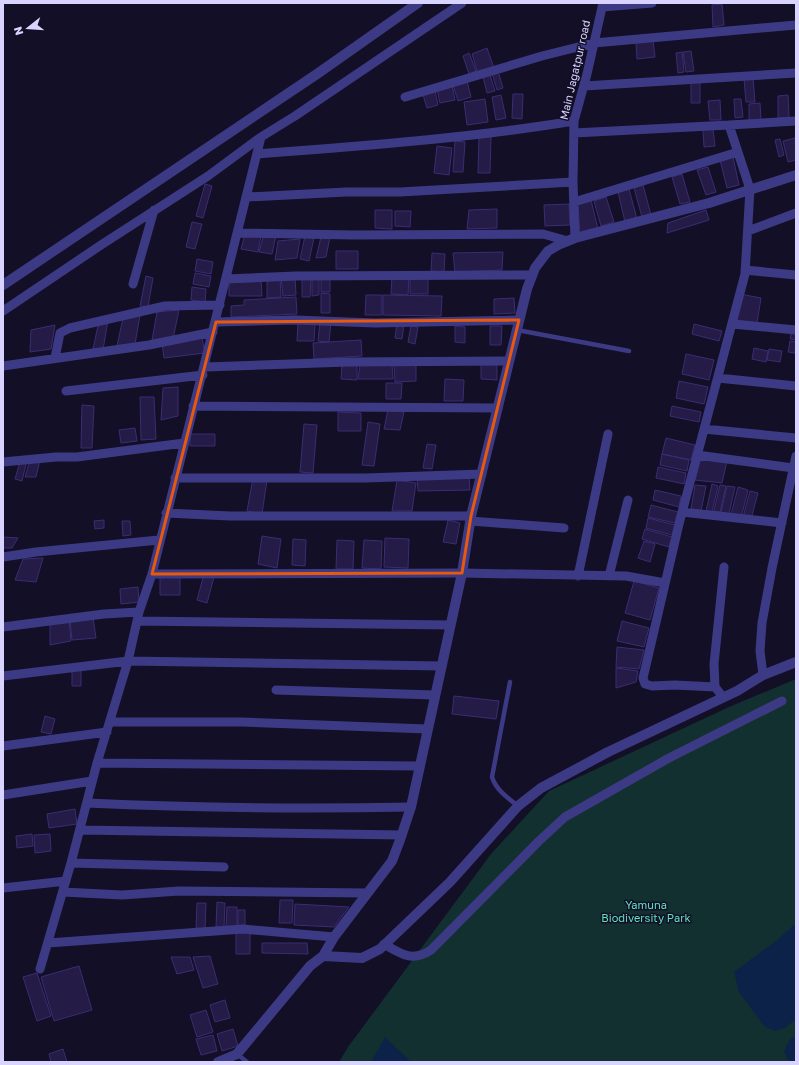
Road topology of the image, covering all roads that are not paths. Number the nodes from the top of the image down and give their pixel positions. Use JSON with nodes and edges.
{"nodes":[{"id":1,"x":418,"y":3,"type":"edge"},
{"id":2,"x":462,"y":3,"type":"edge"},
{"id":3,"x":652,"y":3,"type":"edge"},
{"id":4,"x":602,"y":5,"type":"edge"},
{"id":5,"x":796,"y":25,"type":"edge"},
{"id":6,"x":594,"y":43,"type":"junction"},
{"id":7,"x":796,"y":73,"type":"edge"},
{"id":8,"x":584,"y":86,"type":"junction"},
{"id":9,"x":405,"y":97,"type":"dead end"},
{"id":10,"x":574,"y":121,"type":"junction"},
{"id":11,"x":796,"y":121,"type":"edge"},
{"id":12,"x":729,"y":125,"type":"junction"},
{"id":13,"x":574,"y":133,"type":"junction"},
{"id":14,"x":261,"y":137,"type":"junction"},
{"id":15,"x":738,"y":152,"type":"junction"},
{"id":16,"x":258,"y":154,"type":"junction"},
{"id":17,"x":796,"y":175,"type":"edge"},
{"id":18,"x":573,"y":182,"type":"junction"},
{"id":19,"x":750,"y":190,"type":"junction"},
{"id":20,"x":247,"y":197,"type":"junction"},
{"id":21,"x":574,"y":202,"type":"junction"},
{"id":22,"x":154,"y":210,"type":"junction"},
{"id":23,"x":796,"y":213,"type":"edge"},
{"id":24,"x":748,"y":231,"type":"junction"},
{"id":25,"x":238,"y":233,"type":"junction"},
{"id":26,"x":571,"y":240,"type":"junction"},
{"id":27,"x":745,"y":270,"type":"junction"},
{"id":28,"x":532,"y":274,"type":"junction"},
{"id":29,"x":796,"y":274,"type":"edge"},
{"id":30,"x":226,"y":279,"type":"junction"},
{"id":31,"x":133,"y":284,"type":"dead end"},
{"id":32,"x":3,"y":285,"type":"edge"},
{"id":33,"x":220,"y":305,"type":"junction"},
{"id":34,"x":3,"y":312,"type":"edge"},
{"id":35,"x":216,"y":322,"type":"junction"},
{"id":36,"x":732,"y":324,"type":"junction"},
{"id":37,"x":518,"y":325,"type":"junction"},
{"id":38,"x":796,"y":330,"type":"edge"},
{"id":39,"x":213,"y":332,"type":"junction"},
{"id":40,"x":629,"y":352,"type":"dead end"},
{"id":41,"x":55,"y":358,"type":"junction"},
{"id":42,"x":509,"y":361,"type":"junction"},
{"id":43,"x":3,"y":366,"type":"edge"},
{"id":44,"x":204,"y":371,"type":"junction"},
{"id":45,"x":718,"y":378,"type":"junction"},
{"id":46,"x":796,"y":386,"type":"edge"},
{"id":47,"x":66,"y":391,"type":"dead end"},
{"id":48,"x":193,"y":406,"type":"junction"},
{"id":49,"x":498,"y":408,"type":"junction"},
{"id":50,"x":704,"y":429,"type":"junction"},
{"id":51,"x":608,"y":434,"type":"dead end"},
{"id":52,"x":796,"y":438,"type":"edge"},
{"id":53,"x":184,"y":443,"type":"junction"},
{"id":54,"x":697,"y":455,"type":"junction"},
{"id":55,"x":796,"y":456,"type":"edge"},
{"id":56,"x":3,"y":462,"type":"edge"},
{"id":57,"x":793,"y":468,"type":"junction"},
{"id":58,"x":482,"y":474,"type":"junction"},
{"id":59,"x":175,"y":478,"type":"junction"},
{"id":60,"x":628,"y":500,"type":"dead end"},
{"id":61,"x":682,"y":512,"type":"junction"},
{"id":62,"x":166,"y":513,"type":"junction"},
{"id":63,"x":470,"y":518,"type":"junction"},
{"id":64,"x":782,"y":523,"type":"junction"},
{"id":65,"x":564,"y":528,"type":"dead end"},
{"id":66,"x":159,"y":540,"type":"junction"},
{"id":67,"x":3,"y":557,"type":"edge"},
{"id":68,"x":724,"y":567,"type":"dead end"},
{"id":69,"x":462,"y":573,"type":"junction"},
{"id":70,"x":152,"y":574,"type":"junction"},
{"id":71,"x":578,"y":576,"type":"junction"},
{"id":72,"x":609,"y":576,"type":"junction"},
{"id":73,"x":665,"y":583,"type":"junction"},
{"id":74,"x":138,"y":616,"type":"junction"},
{"id":75,"x":450,"y":625,"type":"junction"},
{"id":76,"x":3,"y":627,"type":"edge"},
{"id":77,"x":128,"y":661,"type":"junction"},
{"id":78,"x":796,"y":662,"type":"edge"},
{"id":79,"x":441,"y":666,"type":"junction"},
{"id":80,"x":763,"y":675,"type":"junction"},
{"id":81,"x":3,"y":676,"type":"edge"},
{"id":82,"x":510,"y":682,"type":"dead end"},
{"id":83,"x":715,"y":687,"type":"junction"},
{"id":84,"x":276,"y":690,"type":"dead end"},
{"id":85,"x":434,"y":695,"type":"junction"},
{"id":86,"x":723,"y":697,"type":"junction"},
{"id":87,"x":782,"y":701,"type":"dead end"},
{"id":88,"x":110,"y":722,"type":"junction"},
{"id":89,"x":427,"y":729,"type":"junction"},
{"id":90,"x":107,"y":732,"type":"junction"},
{"id":91,"x":3,"y":746,"type":"edge"},
{"id":92,"x":97,"y":763,"type":"junction"},
{"id":93,"x":420,"y":766,"type":"junction"},
{"id":94,"x":92,"y":781,"type":"junction"},
{"id":95,"x":3,"y":795,"type":"edge"},
{"id":96,"x":87,"y":803,"type":"junction"},
{"id":97,"x":518,"y":806,"type":"junction"},
{"id":98,"x":411,"y":807,"type":"junction"},
{"id":99,"x":80,"y":830,"type":"junction"},
{"id":100,"x":402,"y":835,"type":"junction"},
{"id":101,"x":71,"y":863,"type":"junction"},
{"id":102,"x":224,"y":866,"type":"dead end"},
{"id":103,"x":66,"y":881,"type":"junction"},
{"id":104,"x":3,"y":888,"type":"edge"},
{"id":105,"x":62,"y":892,"type":"junction"},
{"id":106,"x":366,"y":894,"type":"junction"},
{"id":107,"x":334,"y":937,"type":"junction"},
{"id":108,"x":48,"y":944,"type":"junction"},
{"id":109,"x":384,"y":944,"type":"junction"},
{"id":110,"x":323,"y":956,"type":"junction"},
{"id":111,"x":40,"y":969,"type":"dead end"},
{"id":112,"x":237,"y":1054,"type":"junction"},
{"id":113,"x":218,"y":1062,"type":"edge"},
{"id":114,"x":247,"y":1062,"type":"edge"}],
"edges":[{"from":1,"to":32,"type":"street"},
{"from":2,"to":14,"type":"street"},
{"from":3,"to":4,"type":"street"},
{"from":4,"to":6,"type":"street","name":"Main Jagatpur road"},
{"from":5,"to":6,"type":"street"},
{"from":6,"to":8,"type":"street","name":"Main Jagatpur road"},
{"from":6,"to":9,"type":"street"},
{"from":7,"to":8,"type":"street"},
{"from":8,"to":10,"type":"street","name":"Main Jagatpur road"},
{"from":10,"to":13,"type":"street","name":"Main Jagatpur road"},
{"from":10,"to":16,"type":"street"},
{"from":11,"to":12,"type":"street"},
{"from":12,"to":13,"type":"street"},
{"from":12,"to":15,"type":"street"},
{"from":13,"to":18,"type":"street","name":"Main Jagatpur road"},
{"from":14,"to":16,"type":"street"},
{"from":14,"to":22,"type":"street"},
{"from":15,"to":19,"type":"street"},
{"from":15,"to":21,"type":"street"},
{"from":16,"to":20,"type":"street"},
{"from":17,"to":19,"type":"street"},
{"from":18,"to":20,"type":"street"},
{"from":18,"to":21,"type":"street","name":"Main Jagatpur road"},
{"from":19,"to":24,"type":"street"},
{"from":19,"to":26,"type":"street"},
{"from":20,"to":25,"type":"street"},
{"from":21,"to":26,"type":"street","name":"Main Jagatpur road"},
{"from":22,"to":31,"type":"street"},
{"from":22,"to":34,"type":"street"},
{"from":23,"to":24,"type":"street"},
{"from":24,"to":27,"type":"street"},
{"from":25,"to":26,"type":"street"},
{"from":25,"to":30,"type":"street"},
{"from":26,"to":28,"type":"street"},
{"from":27,"to":29,"type":"street"},
{"from":27,"to":36,"type":"street"},
{"from":28,"to":30,"type":"street"},
{"from":28,"to":37,"type":"street"},
{"from":30,"to":33,"type":"street"},
{"from":33,"to":35,"type":"street"},
{"from":33,"to":41,"type":"street"},
{"from":35,"to":37,"type":"street"},
{"from":35,"to":39,"type":"street"},
{"from":36,"to":38,"type":"street"},
{"from":36,"to":45,"type":"street"},
{"from":37,"to":40,"type":"lane"},
{"from":37,"to":42,"type":"street"},
{"from":39,"to":41,"type":"street"},
{"from":39,"to":44,"type":"street"},
{"from":41,"to":43,"type":"street"},
{"from":42,"to":44,"type":"street"},
{"from":42,"to":49,"type":"street"},
{"from":44,"to":47,"type":"street"},
{"from":44,"to":48,"type":"street"},
{"from":45,"to":46,"type":"street"},
{"from":45,"to":50,"type":"street"},
{"from":48,"to":49,"type":"street"},
{"from":48,"to":53,"type":"street"},
{"from":49,"to":58,"type":"street"},
{"from":50,"to":52,"type":"street"},
{"from":50,"to":54,"type":"street"},
{"from":51,"to":71,"type":"street"},
{"from":53,"to":56,"type":"street"},
{"from":53,"to":59,"type":"street"},
{"from":54,"to":57,"type":"street"},
{"from":54,"to":61,"type":"street"},
{"from":55,"to":57,"type":"street"},
{"from":57,"to":64,"type":"street"},
{"from":58,"to":59,"type":"street"},
{"from":58,"to":63,"type":"street"},
{"from":59,"to":62,"type":"street"},
{"from":60,"to":72,"type":"street"},
{"from":61,"to":64,"type":"street"},
{"from":61,"to":73,"type":"street"},
{"from":62,"to":63,"type":"street"},
{"from":62,"to":66,"type":"street"},
{"from":63,"to":65,"type":"street"},
{"from":63,"to":69,"type":"street"},
{"from":64,"to":80,"type":"street"},
{"from":66,"to":67,"type":"street"},
{"from":66,"to":70,"type":"street"},
{"from":68,"to":83,"type":"street"},
{"from":69,"to":70,"type":"street"},
{"from":69,"to":71,"type":"street"},
{"from":69,"to":75,"type":"street"},
{"from":70,"to":74,"type":"street"},
{"from":71,"to":72,"type":"street"},
{"from":72,"to":73,"type":"street"},
{"from":73,"to":83,"type":"street"},
{"from":74,"to":75,"type":"street"},
{"from":74,"to":76,"type":"street"},
{"from":74,"to":77,"type":"street"},
{"from":75,"to":79,"type":"street"},
{"from":77,"to":79,"type":"street"},
{"from":77,"to":81,"type":"street"},
{"from":77,"to":88,"type":"street"},
{"from":78,"to":80,"type":"street"},
{"from":79,"to":85,"type":"street"},
{"from":80,"to":86,"type":"street"},
{"from":82,"to":97,"type":"lane"},
{"from":83,"to":86,"type":"street"},
{"from":84,"to":85,"type":"street"},
{"from":85,"to":89,"type":"street"},
{"from":86,"to":97,"type":"street"},
{"from":87,"to":109,"type":"street"},
{"from":88,"to":89,"type":"street"},
{"from":88,"to":90,"type":"street"},
{"from":89,"to":93,"type":"street"},
{"from":90,"to":91,"type":"street"},
{"from":90,"to":92,"type":"street"},
{"from":92,"to":93,"type":"street"},
{"from":92,"to":94,"type":"street"},
{"from":93,"to":98,"type":"street"},
{"from":94,"to":95,"type":"street"},
{"from":94,"to":96,"type":"street"},
{"from":96,"to":98,"type":"street"},
{"from":96,"to":99,"type":"street"},
{"from":97,"to":109,"type":"street"},
{"from":98,"to":100,"type":"street"},
{"from":99,"to":100,"type":"street"},
{"from":99,"to":101,"type":"street"},
{"from":100,"to":106,"type":"street"},
{"from":101,"to":102,"type":"street"},
{"from":101,"to":103,"type":"street"},
{"from":103,"to":104,"type":"street"},
{"from":103,"to":105,"type":"street"},
{"from":105,"to":106,"type":"street"},
{"from":105,"to":108,"type":"street"},
{"from":106,"to":107,"type":"street"},
{"from":107,"to":108,"type":"street"},
{"from":107,"to":110,"type":"street"},
{"from":108,"to":111,"type":"street"},
{"from":109,"to":110,"type":"street"},
{"from":110,"to":112,"type":"street"},
{"from":112,"to":113,"type":"street"},
{"from":112,"to":114,"type":"lane"}]}
